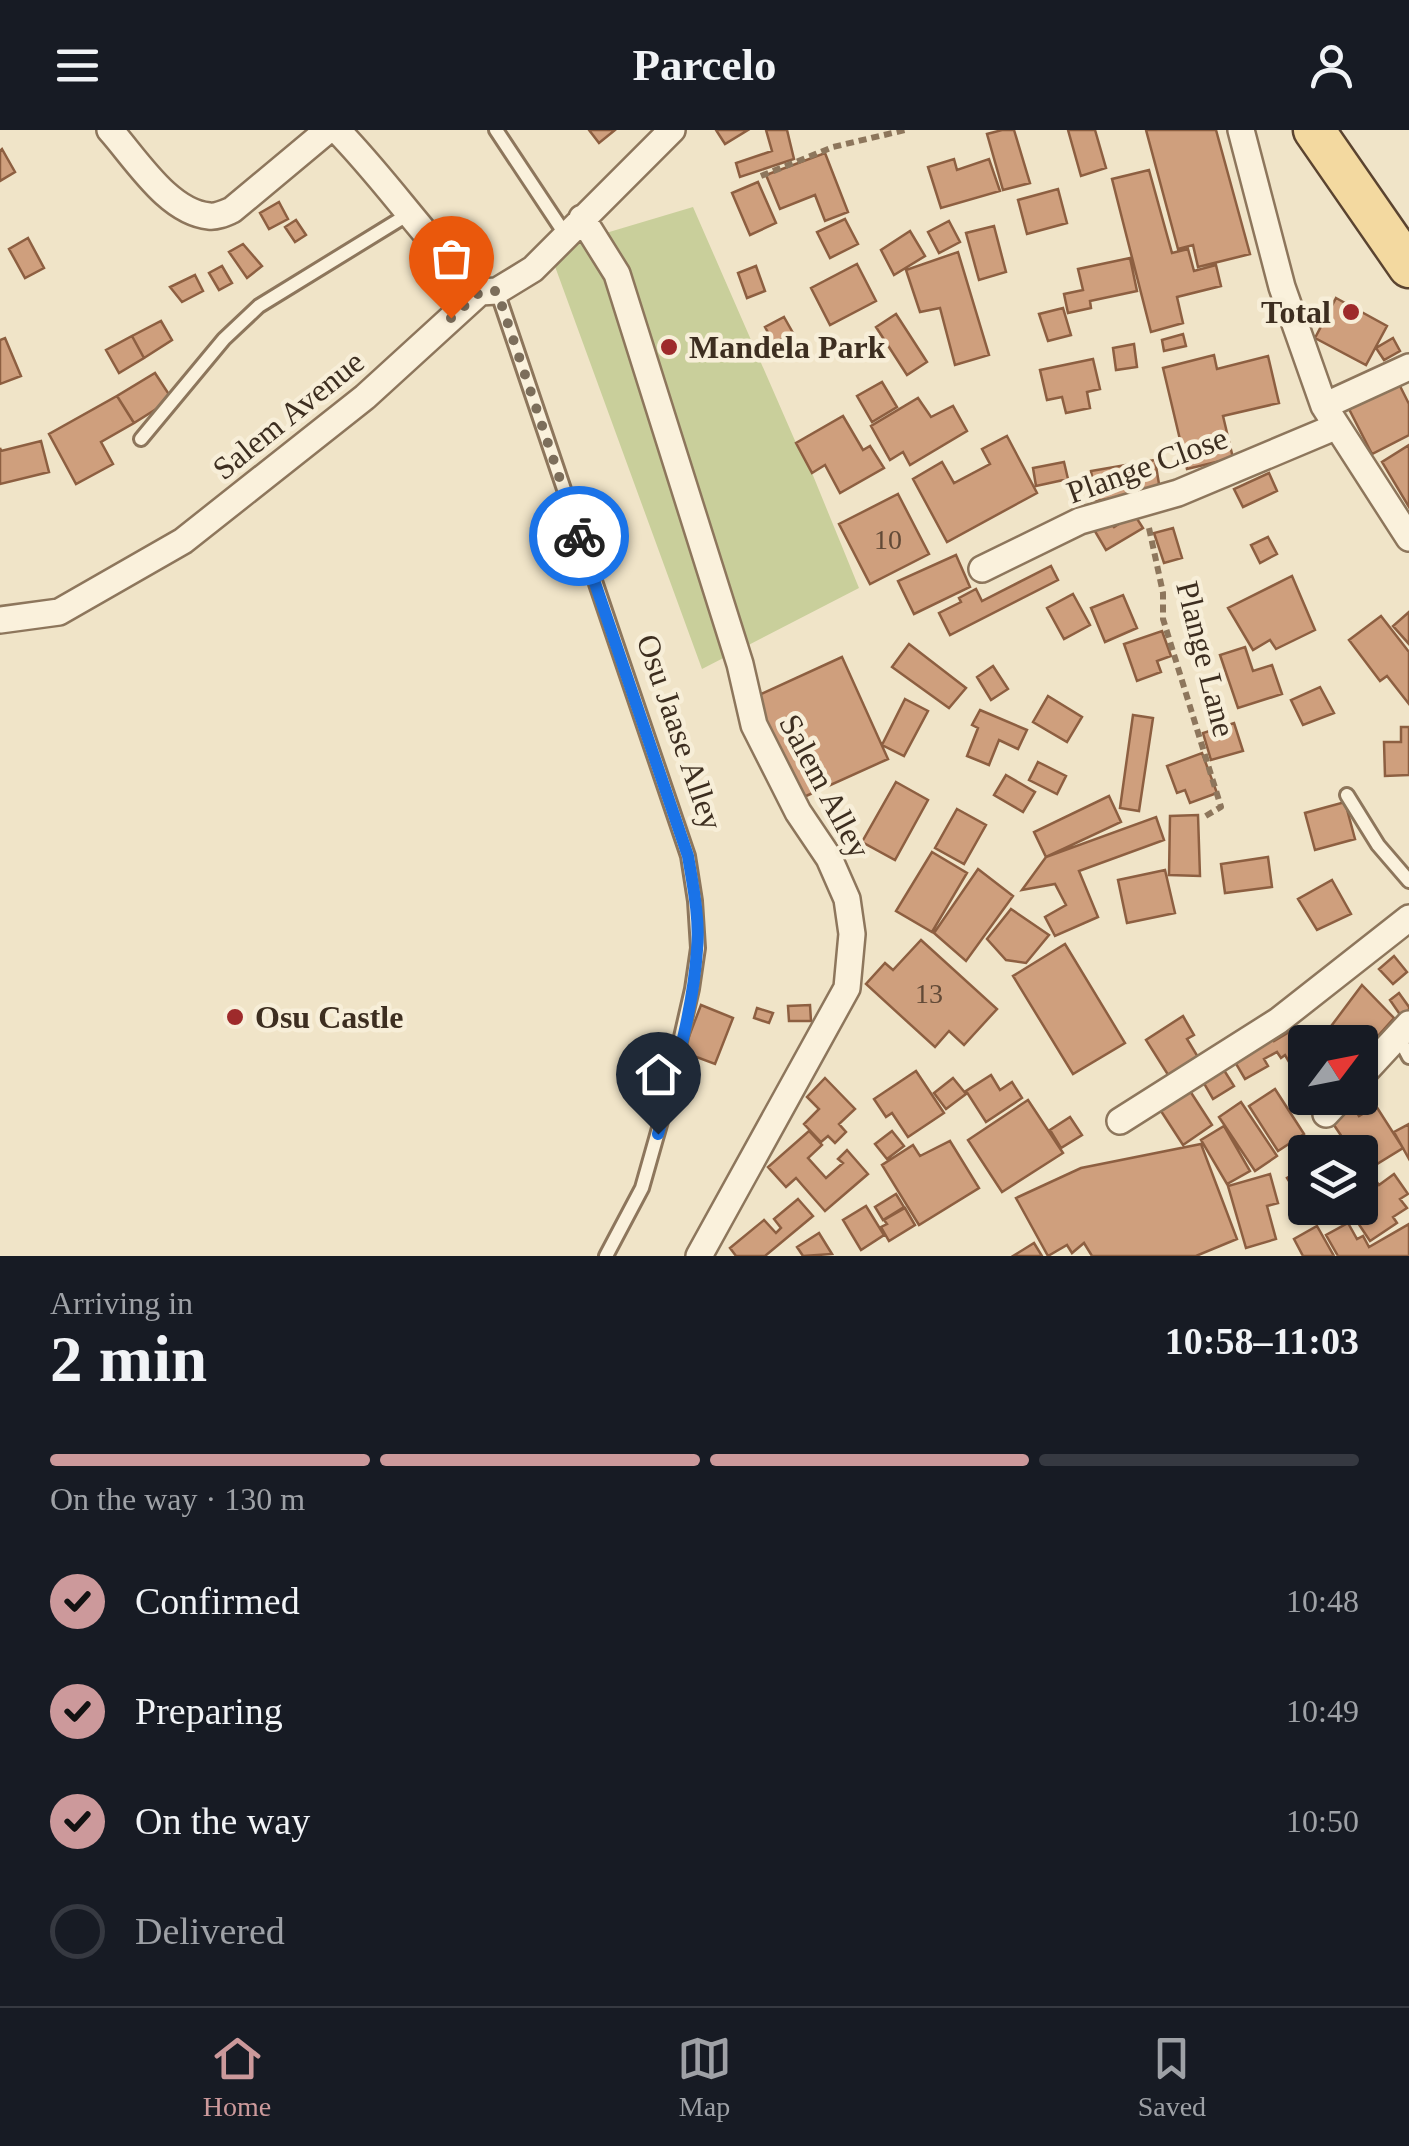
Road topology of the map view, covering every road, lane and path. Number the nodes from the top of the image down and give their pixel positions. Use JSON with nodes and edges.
{"nodes":[{"id":1,"x":110,"y":130,"type":"edge"},
{"id":2,"x":328,"y":130,"type":"edge"},
{"id":3,"x":337,"y":130,"type":"edge"},
{"id":4,"x":496,"y":130,"type":"edge"},
{"id":5,"x":672,"y":130,"type":"edge"},
{"id":6,"x":904,"y":130,"type":"edge"},
{"id":7,"x":1241,"y":130,"type":"edge"},
{"id":8,"x":1314,"y":130,"type":"edge"},
{"id":9,"x":761,"y":176,"type":"dead end"},
{"id":10,"x":407,"y":215,"type":"junction"},
{"id":11,"x":574,"y":226,"type":"junction"},
{"id":12,"x":1409,"y":267,"type":"edge"},
{"id":13,"x":488,"y":292,"type":"junction"},
{"id":14,"x":1409,"y":367,"type":"edge"},
{"id":15,"x":1330,"y":416,"type":"junction"},
{"id":16,"x":141,"y":439,"type":"dead end"},
{"id":17,"x":1143,"y":503,"type":"junction"},
{"id":18,"x":1409,"y":538,"type":"edge"},
{"id":19,"x":982,"y":570,"type":"dead end"},
{"id":20,"x":0,"y":620,"type":"edge"},
{"id":21,"x":1347,"y":794,"type":"dead end"},
{"id":22,"x":1204,"y":817,"type":"dead end"},
{"id":23,"x":1409,"y":882,"type":"edge"},
{"id":24,"x":1409,"y":918,"type":"edge"},
{"id":25,"x":1405,"y":1039,"type":"edge"},
{"id":26,"x":1378,"y":1062,"type":"edge"},
{"id":27,"x":1120,"y":1121,"type":"dead end"},
{"id":28,"x":606,"y":1256,"type":"edge"},
{"id":29,"x":699,"y":1256,"type":"edge"}],
"edges":[{"from":1,"to":2,"type":"street"},
{"from":3,"to":10,"type":"street","name":"Osu Jaase Alley"},
{"from":4,"to":11,"type":"lane"},
{"from":5,"to":11,"type":"street","name":"Salem Avenue"},
{"from":6,"to":9,"type":"path"},
{"from":7,"to":15,"type":"street"},
{"from":8,"to":12,"type":"main road"},
{"from":10,"to":13,"type":"street","name":"Osu Jaase Alley"},
{"from":10,"to":16,"type":"lane"},
{"from":11,"to":13,"type":"street","name":"Salem Avenue"},
{"from":11,"to":29,"type":"street","name":"Salem Alley"},
{"from":13,"to":20,"type":"street","name":"Salem Avenue"},
{"from":13,"to":28,"type":"lane","name":"Osu Jaase Alley"},
{"from":14,"to":15,"type":"street","name":"Plange Close"},
{"from":15,"to":17,"type":"street","name":"Plange Close"},
{"from":15,"to":18,"type":"street"},
{"from":17,"to":19,"type":"street","name":"Plange Close"},
{"from":17,"to":22,"type":"path","name":"Plange Lane"},
{"from":21,"to":23,"type":"lane"},
{"from":24,"to":27,"type":"street"},
{"from":25,"to":26,"type":"street"}]}
